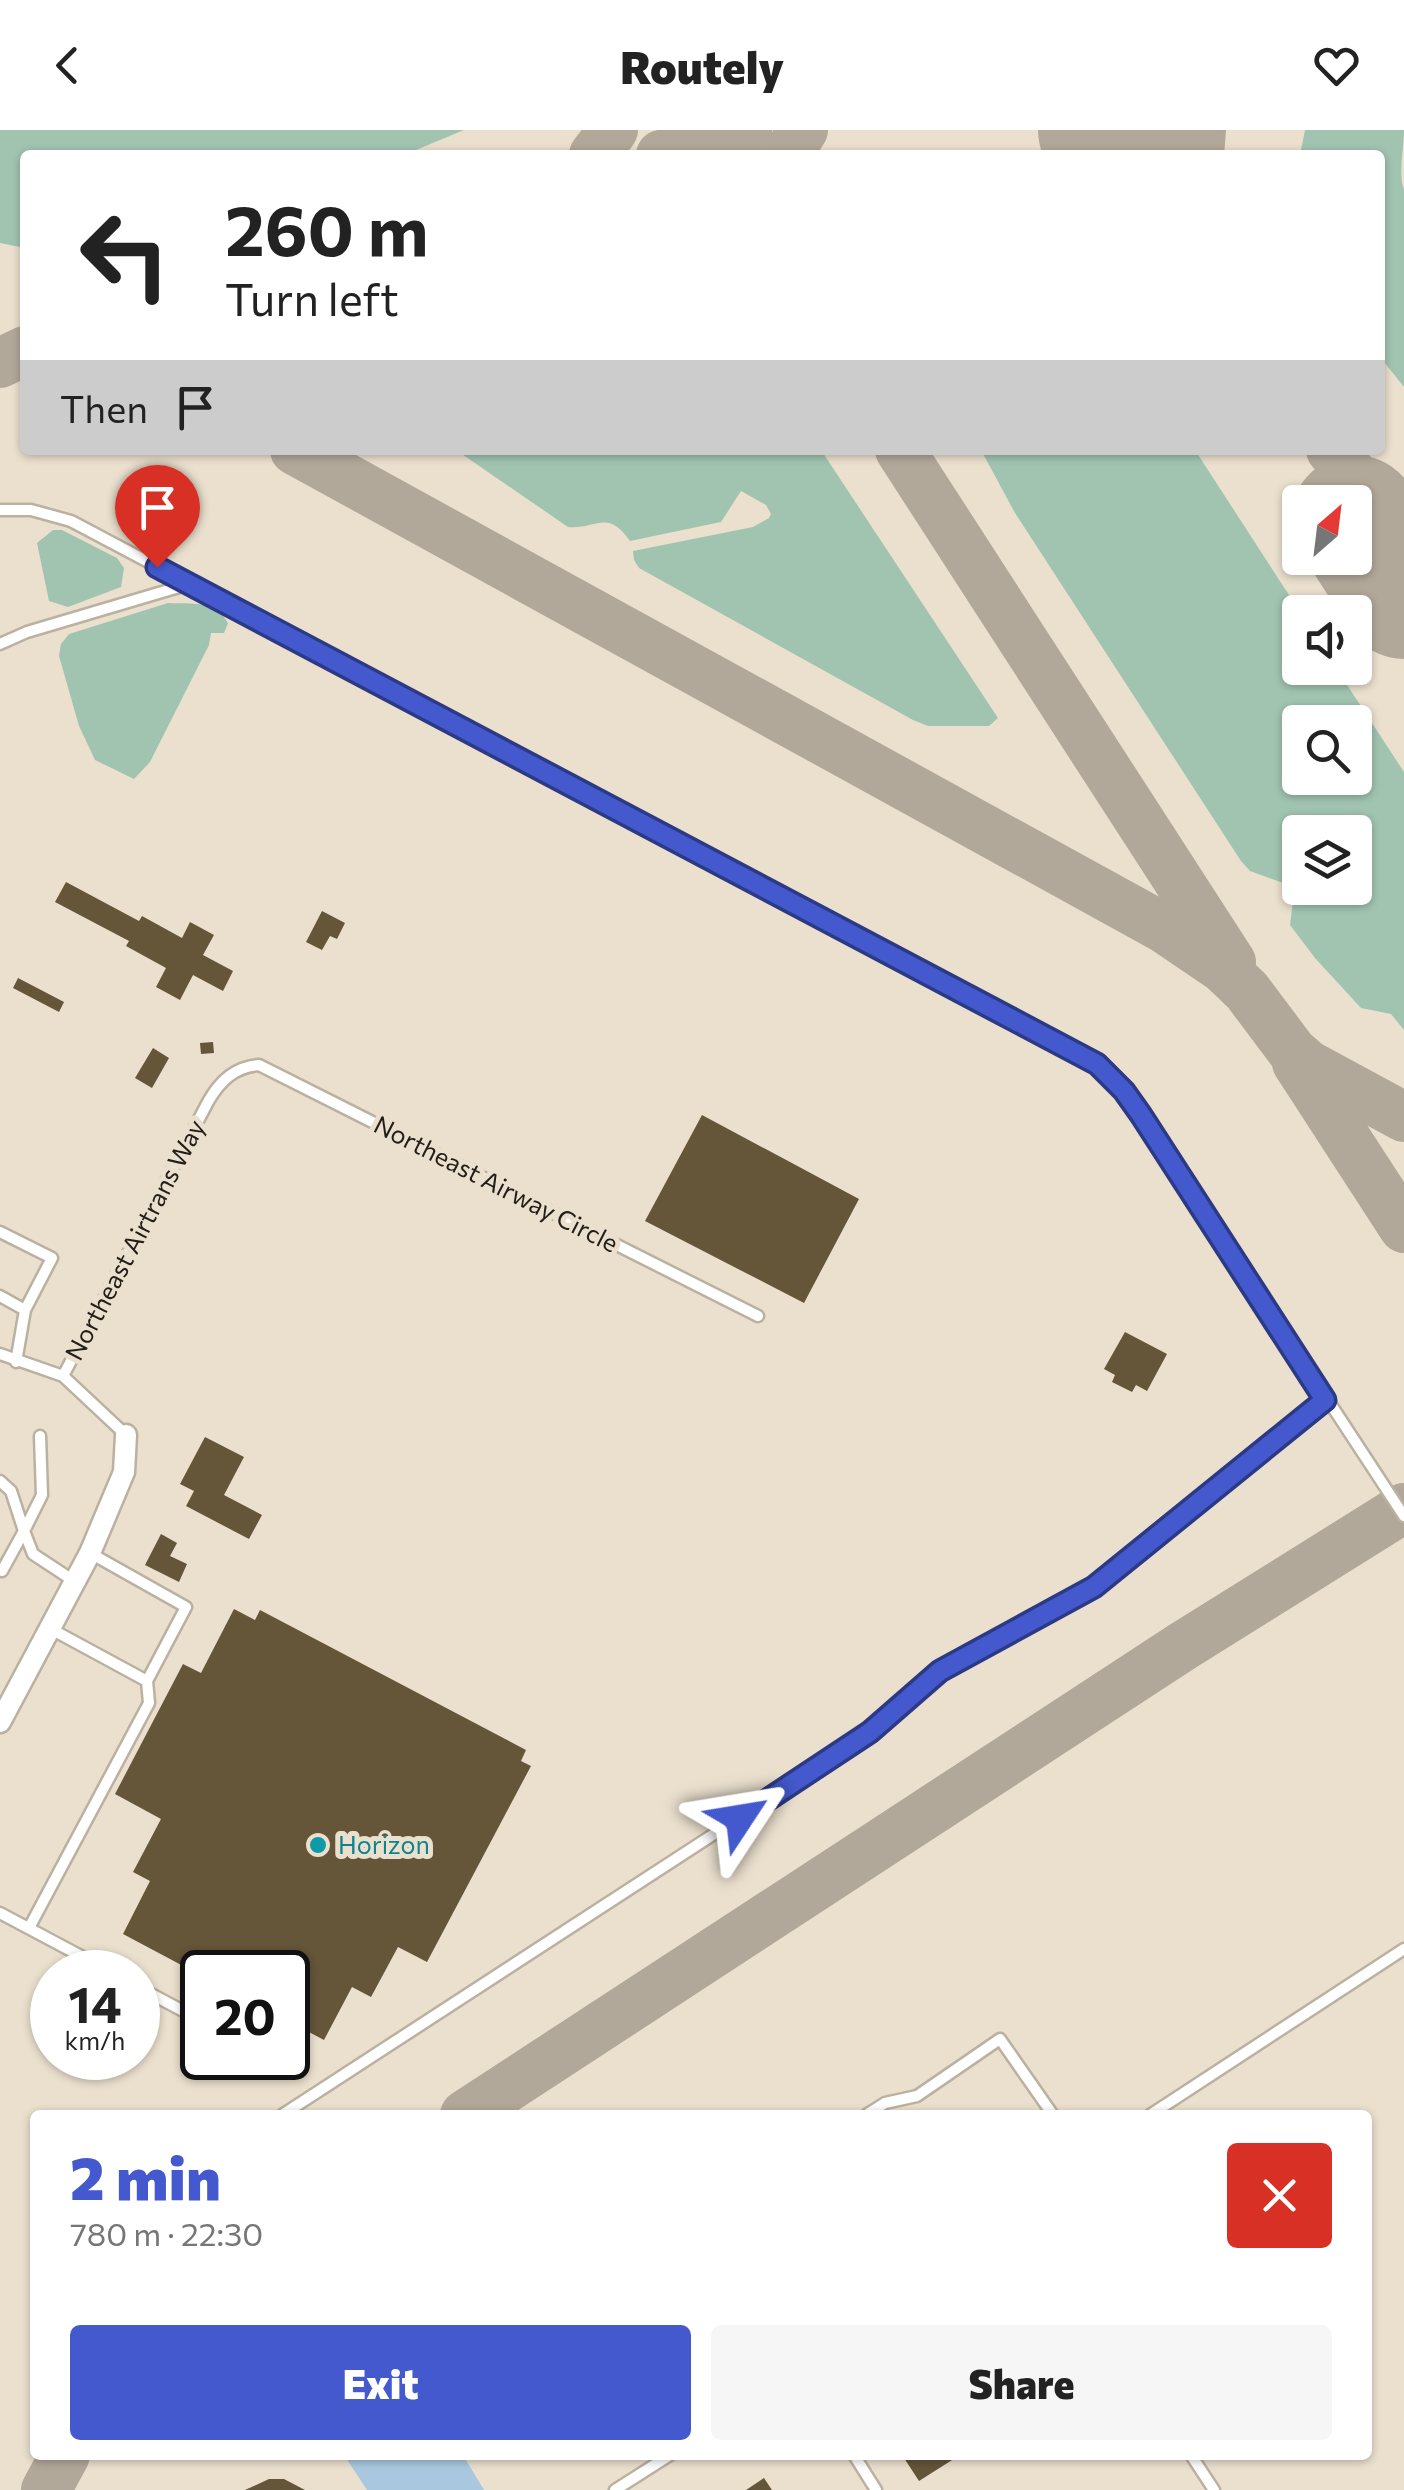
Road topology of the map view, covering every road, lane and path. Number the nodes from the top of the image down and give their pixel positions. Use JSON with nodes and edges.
{"nodes":[{"id":1,"x":0,"y":510,"type":"edge"},
{"id":2,"x":190,"y":584,"type":"junction"},
{"id":3,"x":0,"y":644,"type":"edge"},
{"id":4,"x":234,"y":1073,"type":"joint"},
{"id":5,"x":0,"y":1232,"type":"edge"},
{"id":6,"x":0,"y":1296,"type":"edge"},
{"id":7,"x":25,"y":1310,"type":"junction"},
{"id":8,"x":758,"y":1316,"type":"dead end"},
{"id":9,"x":0,"y":1354,"type":"edge"},
{"id":10,"x":16,"y":1362,"type":"junction"},
{"id":11,"x":63,"y":1376,"type":"junction"},
{"id":12,"x":1325,"y":1400,"type":"junction"},
{"id":13,"x":40,"y":1436,"type":"dead end"},
{"id":14,"x":126,"y":1436,"type":"joint"},
{"id":15,"x":0,"y":1482,"type":"edge"},
{"id":16,"x":1404,"y":1516,"type":"edge"},
{"id":17,"x":24,"y":1531,"type":"junction"},
{"id":18,"x":90,"y":1553,"type":"junction"},
{"id":19,"x":2,"y":1571,"type":"edge"},
{"id":20,"x":75,"y":1582,"type":"junction"},
{"id":21,"x":50,"y":1629,"type":"junction"},
{"id":22,"x":147,"y":1682,"type":"junction"},
{"id":23,"x":0,"y":1722,"type":"edge"},
{"id":24,"x":0,"y":1913,"type":"edge"},
{"id":25,"x":28,"y":1928,"type":"junction"},
{"id":26,"x":1404,"y":1948,"type":"edge"},
{"id":27,"x":70,"y":1950,"type":"edge"},
{"id":28,"x":290,"y":2110,"type":"edge"},
{"id":29,"x":873,"y":2110,"type":"edge"},
{"id":30,"x":1050,"y":2110,"type":"edge"},
{"id":31,"x":1158,"y":2110,"type":"edge"},
{"id":32,"x":662,"y":2460,"type":"edge"},
{"id":33,"x":857,"y":2460,"type":"edge"},
{"id":34,"x":1194,"y":2460,"type":"edge"},
{"id":35,"x":616,"y":2490,"type":"edge"},
{"id":36,"x":876,"y":2490,"type":"edge"},
{"id":37,"x":1214,"y":2490,"type":"edge"}],
"edges":[{"from":1,"to":2,"type":"lane"},
{"from":2,"to":3,"type":"lane"},
{"from":2,"to":12,"type":"lane"},
{"from":4,"to":8,"type":"lane","name":"Northeast Airway Circle"},
{"from":4,"to":11,"type":"lane","name":"Northeast Airtrans Way"},
{"from":5,"to":7,"type":"lane"},
{"from":6,"to":7,"type":"lane"},
{"from":7,"to":10,"type":"lane"},
{"from":9,"to":10,"type":"lane"},
{"from":10,"to":11,"type":"lane"},
{"from":11,"to":14,"type":"lane","name":"Northeast Airtrans Way"},
{"from":12,"to":16,"type":"lane"},
{"from":12,"to":28,"type":"lane"},
{"from":13,"to":17,"type":"lane"},
{"from":14,"to":18,"type":"street","name":"Northeast Airtrans Way"},
{"from":15,"to":17,"type":"lane"},
{"from":17,"to":19,"type":"lane"},
{"from":17,"to":20,"type":"lane"},
{"from":18,"to":20,"type":"street","name":"Northeast Airtrans Way"},
{"from":18,"to":22,"type":"lane"},
{"from":20,"to":21,"type":"street","name":"Northeast Airtrans Way"},
{"from":21,"to":22,"type":"lane"},
{"from":21,"to":23,"type":"street","name":"Northeast Airtrans Way"},
{"from":22,"to":25,"type":"lane"},
{"from":24,"to":25,"type":"lane"},
{"from":25,"to":27,"type":"lane"},
{"from":26,"to":31,"type":"lane"},
{"from":29,"to":30,"type":"lane"},
{"from":32,"to":35,"type":"lane"},
{"from":33,"to":36,"type":"lane"},
{"from":34,"to":37,"type":"lane"}]}
